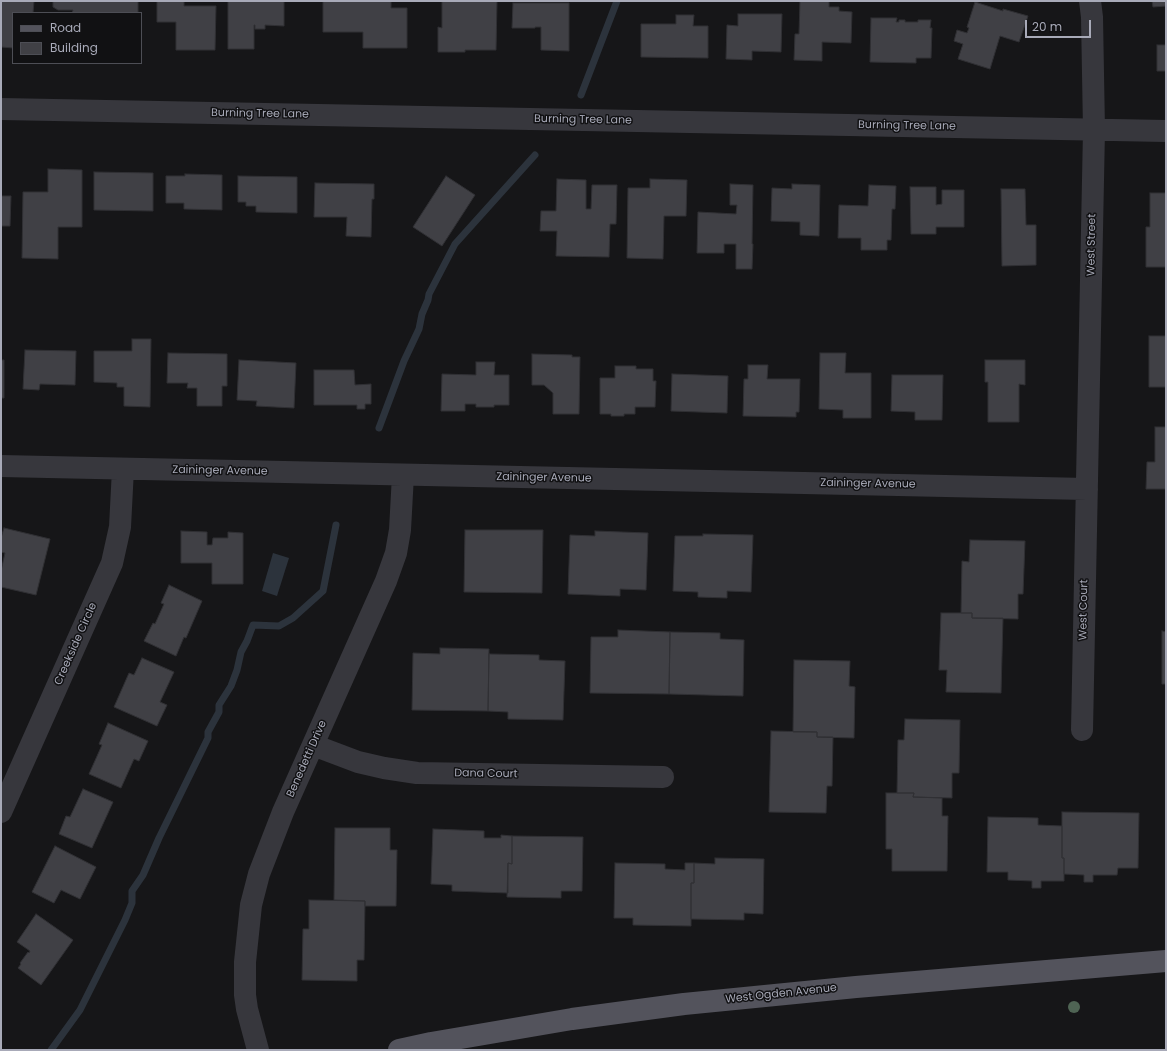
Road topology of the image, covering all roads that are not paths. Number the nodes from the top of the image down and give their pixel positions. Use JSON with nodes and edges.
{"nodes":[{"id":1,"x":1090,"y":1,"type":"edge"},
{"id":2,"x":1,"y":109,"type":"edge"},
{"id":3,"x":1094,"y":130,"type":"junction"},
{"id":4,"x":1166,"y":131,"type":"edge"},
{"id":5,"x":1,"y":466,"type":"edge"},
{"id":6,"x":123,"y":469,"type":"junction"},
{"id":7,"x":403,"y":475,"type":"junction"},
{"id":8,"x":1087,"y":489,"type":"junction"},
{"id":9,"x":1082,"y":730,"type":"dead end"},
{"id":10,"x":313,"y":745,"type":"junction"},
{"id":11,"x":663,"y":777,"type":"dead end"},
{"id":12,"x":1,"y":812,"type":"edge"},
{"id":13,"x":1166,"y":961,"type":"edge"},
{"id":14,"x":258,"y":1050,"type":"edge"},
{"id":15,"x":399,"y":1050,"type":"edge"}],
"edges":[{"from":1,"to":3,"type":"street","name":"West Street"},
{"from":2,"to":3,"type":"street","name":"Burning Tree Lane"},
{"from":3,"to":4,"type":"street","name":"Burning Tree Lane"},
{"from":3,"to":8,"type":"street","name":"West Street"},
{"from":5,"to":6,"type":"street","name":"Zaininger Avenue"},
{"from":6,"to":7,"type":"street","name":"Zaininger Avenue"},
{"from":6,"to":12,"type":"street","name":"Creekside Circle"},
{"from":7,"to":8,"type":"street","name":"Zaininger Avenue"},
{"from":7,"to":10,"type":"street","name":"Benedetti Drive"},
{"from":8,"to":9,"type":"street","name":"West Court"},
{"from":10,"to":11,"type":"street","name":"Dana Court"},
{"from":10,"to":14,"type":"street","name":"Benedetti Drive"},
{"from":13,"to":15,"type":"main road","name":"West Ogden Avenue"}]}
